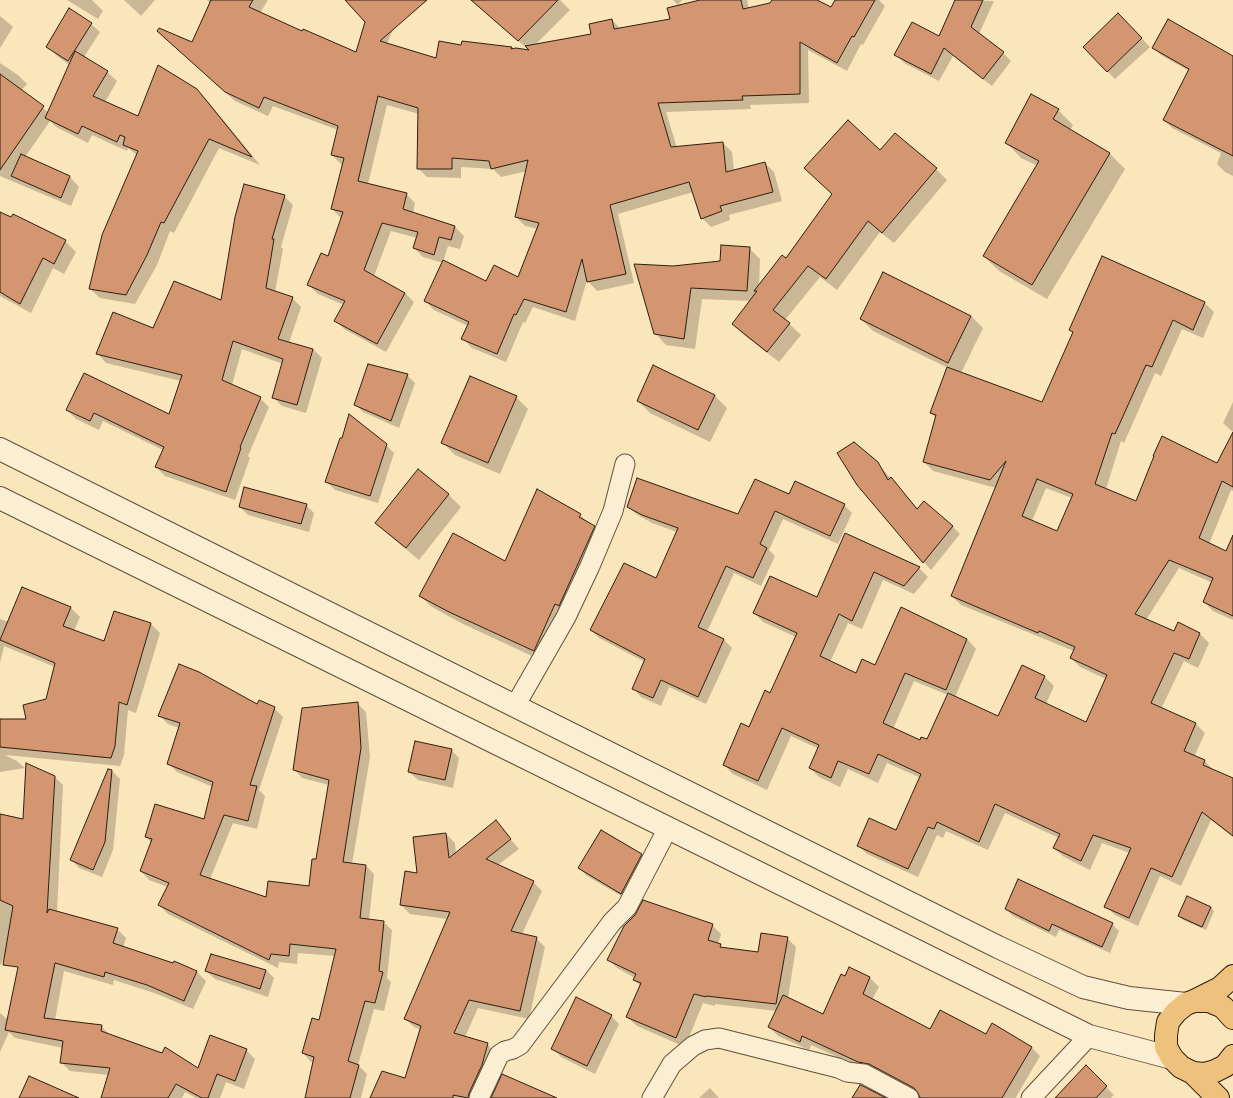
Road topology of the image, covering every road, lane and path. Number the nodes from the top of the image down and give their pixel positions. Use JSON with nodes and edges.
{"nodes":[{"id":1,"x":0,"y":450,"type":"edge"},
{"id":2,"x":625,"y":464,"type":"dead end"},
{"id":3,"x":0,"y":498,"type":"edge"},
{"id":4,"x":515,"y":706,"type":"junction"},
{"id":5,"x":668,"y":828,"type":"junction"},
{"id":6,"x":1233,"y":976,"type":"edge"},
{"id":7,"x":1190,"y":1003,"type":"junction"},
{"id":8,"x":1233,"y":1018,"type":"edge"},
{"id":9,"x":1089,"y":1036,"type":"junction"},
{"id":10,"x":1233,"y":1056,"type":"edge"},
{"id":11,"x":1172,"y":1058,"type":"junction"},
{"id":12,"x":1193,"y":1073,"type":"junction"},
{"id":13,"x":478,"y":1098,"type":"edge"},
{"id":14,"x":652,"y":1098,"type":"edge"},
{"id":15,"x":909,"y":1098,"type":"edge"},
{"id":16,"x":1031,"y":1098,"type":"edge"},
{"id":17,"x":1218,"y":1098,"type":"edge"}],
"edges":[{"from":1,"to":4,"type":"street"},
{"from":2,"to":4,"type":"street"},
{"from":3,"to":5,"type":"street"},
{"from":4,"to":7,"type":"street"},
{"from":5,"to":9,"type":"street"},
{"from":5,"to":13,"type":"street"},
{"from":6,"to":7,"type":"highway"},
{"from":7,"to":8,"type":"highway"},
{"from":7,"to":11,"type":"highway"},
{"from":9,"to":11,"type":"street"},
{"from":9,"to":16,"type":"street"},
{"from":10,"to":12,"type":"highway"},
{"from":11,"to":12,"type":"highway"},
{"from":12,"to":17,"type":"highway"},
{"from":14,"to":15,"type":"street"}]}
